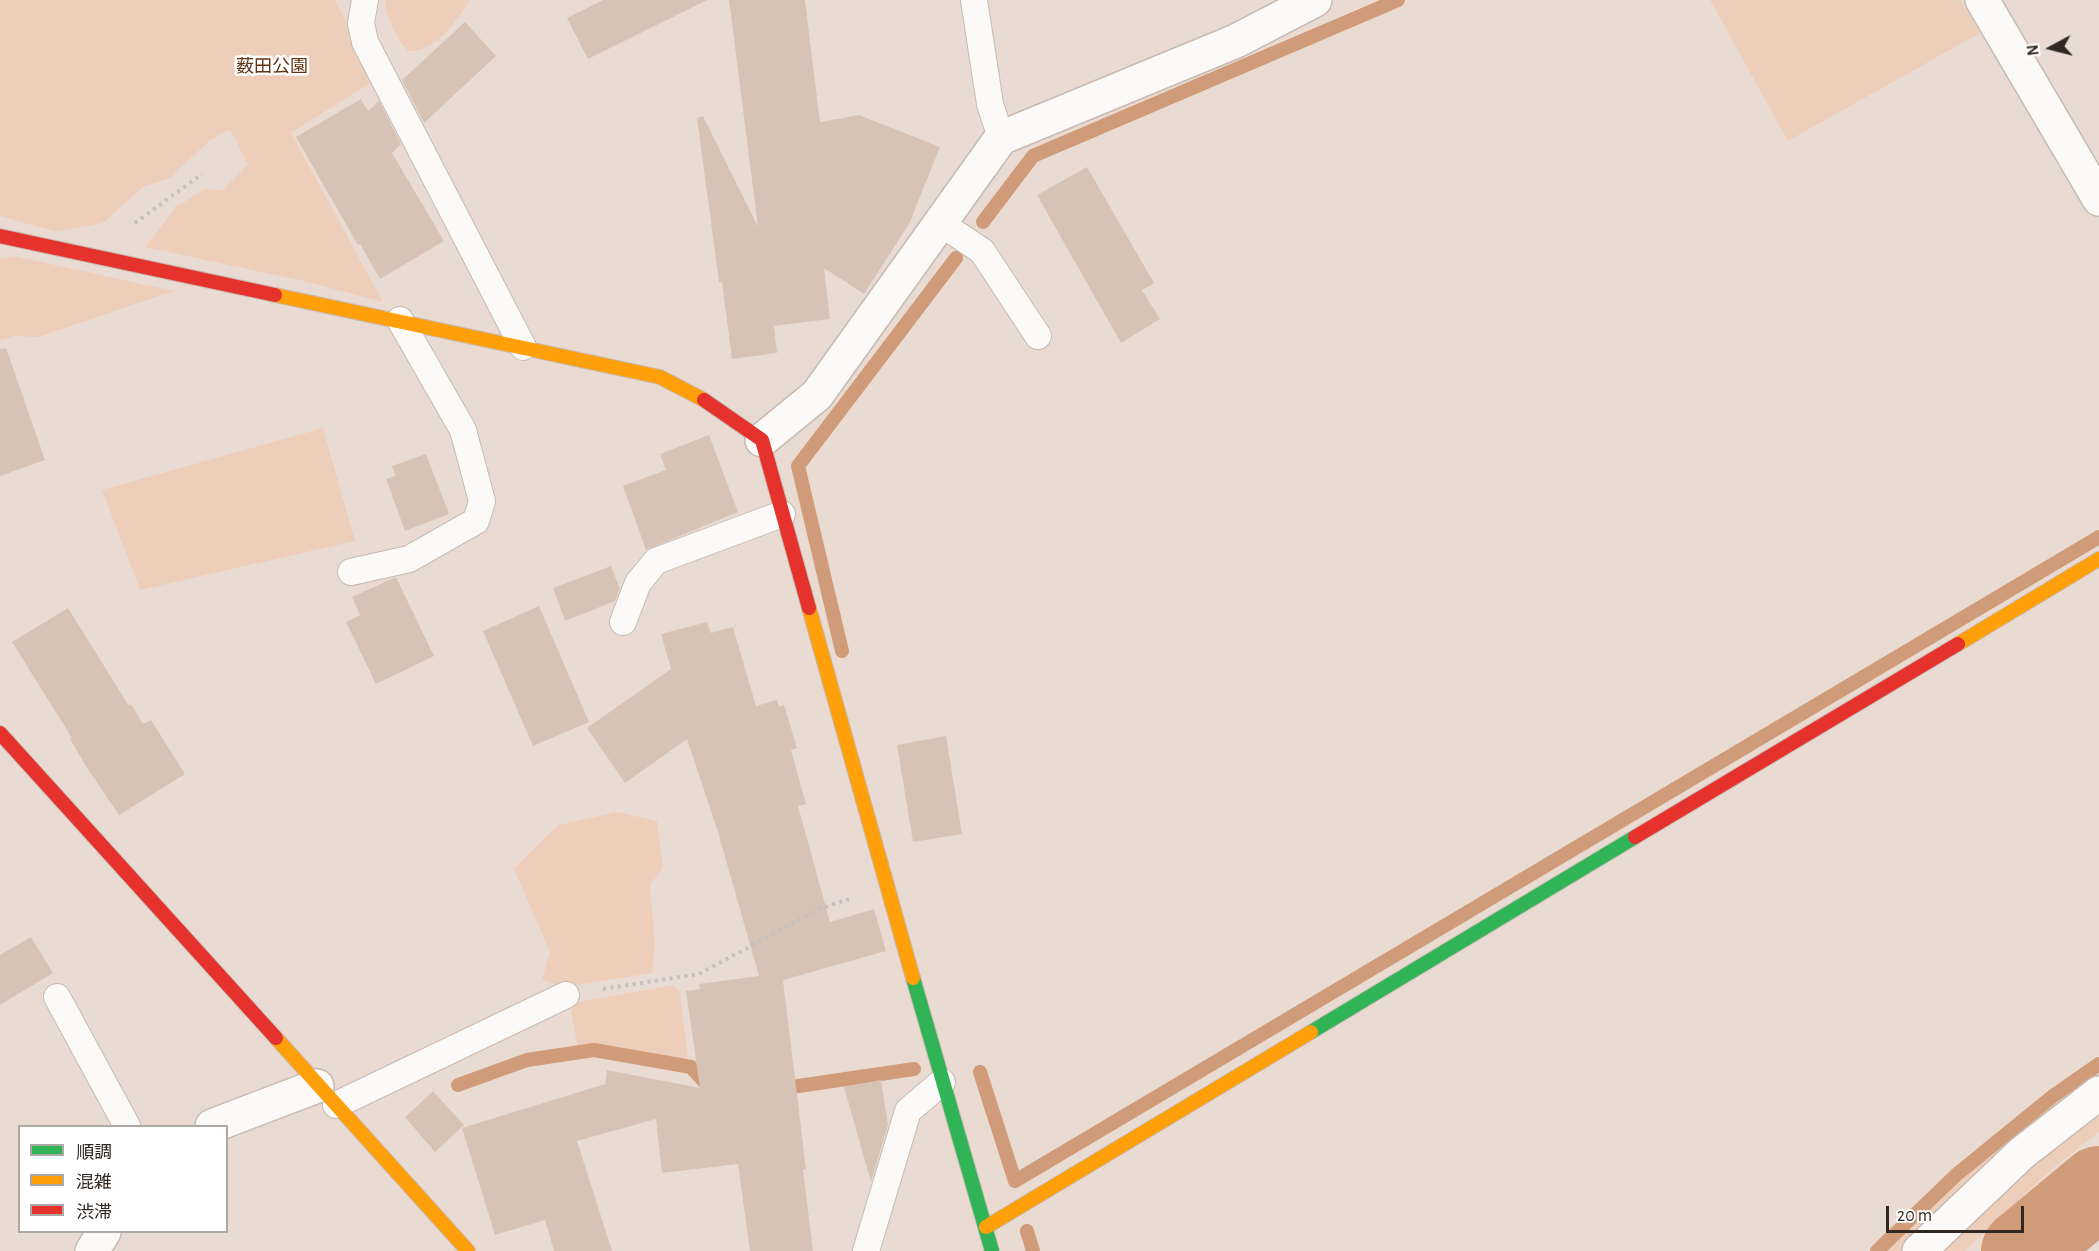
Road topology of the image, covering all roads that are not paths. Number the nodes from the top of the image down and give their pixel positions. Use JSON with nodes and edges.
{"nodes":[{"id":1,"x":365,"y":0,"type":"edge"},
{"id":2,"x":974,"y":0,"type":"edge"},
{"id":3,"x":1315,"y":0,"type":"edge"},
{"id":4,"x":1982,"y":0,"type":"edge"},
{"id":5,"x":1001,"y":138,"type":"junction"},
{"id":6,"x":2099,"y":199,"type":"edge"},
{"id":7,"x":940,"y":223,"type":"junction"},
{"id":8,"x":0,"y":236,"type":"edge"},
{"id":9,"x":400,"y":320,"type":"junction"},
{"id":10,"x":1038,"y":336,"type":"dead end"},
{"id":11,"x":523,"y":347,"type":"junction"},
{"id":12,"x":762,"y":441,"type":"junction"},
{"id":13,"x":782,"y":514,"type":"junction"},
{"id":14,"x":2099,"y":559,"type":"edge"},
{"id":15,"x":351,"y":572,"type":"dead end"},
{"id":16,"x":623,"y":622,"type":"dead end"},
{"id":17,"x":0,"y":733,"type":"edge"},
{"id":18,"x":566,"y":996,"type":"road end"},
{"id":19,"x":57,"y":997,"type":"dead end"},
{"id":20,"x":942,"y":1083,"type":"junction"},
{"id":21,"x":2099,"y":1093,"type":"edge"},
{"id":22,"x":327,"y":1096,"type":"junction"},
{"id":23,"x":126,"y":1125,"type":"edge"},
{"id":24,"x":216,"y":1125,"type":"edge"},
{"id":25,"x":986,"y":1227,"type":"junction"},
{"id":26,"x":103,"y":1233,"type":"edge"},
{"id":27,"x":92,"y":1251,"type":"edge"},
{"id":28,"x":468,"y":1251,"type":"edge"},
{"id":29,"x":866,"y":1251,"type":"edge"},
{"id":30,"x":992,"y":1251,"type":"edge"},
{"id":31,"x":1919,"y":1251,"type":"edge"}],
"edges":[{"from":1,"to":11,"type":"lane"},
{"from":2,"to":5,"type":"lane"},
{"from":3,"to":5,"type":"street"},
{"from":4,"to":6,"type":"street"},
{"from":5,"to":7,"type":"street"},
{"from":7,"to":10,"type":"lane"},
{"from":7,"to":12,"type":"street"},
{"from":8,"to":9,"type":"street"},
{"from":9,"to":11,"type":"street"},
{"from":9,"to":15,"type":"lane"},
{"from":11,"to":12,"type":"street"},
{"from":12,"to":13,"type":"street"},
{"from":13,"to":16,"type":"lane"},
{"from":13,"to":20,"type":"street"},
{"from":14,"to":25,"type":"street"},
{"from":17,"to":22,"type":"street"},
{"from":18,"to":22,"type":"lane"},
{"from":19,"to":23,"type":"lane"},
{"from":20,"to":25,"type":"street"},
{"from":20,"to":29,"type":"lane"},
{"from":21,"to":31,"type":"street"},
{"from":22,"to":24,"type":"street"},
{"from":22,"to":28,"type":"street"},
{"from":25,"to":30,"type":"street"},
{"from":26,"to":27,"type":"street"}]}
